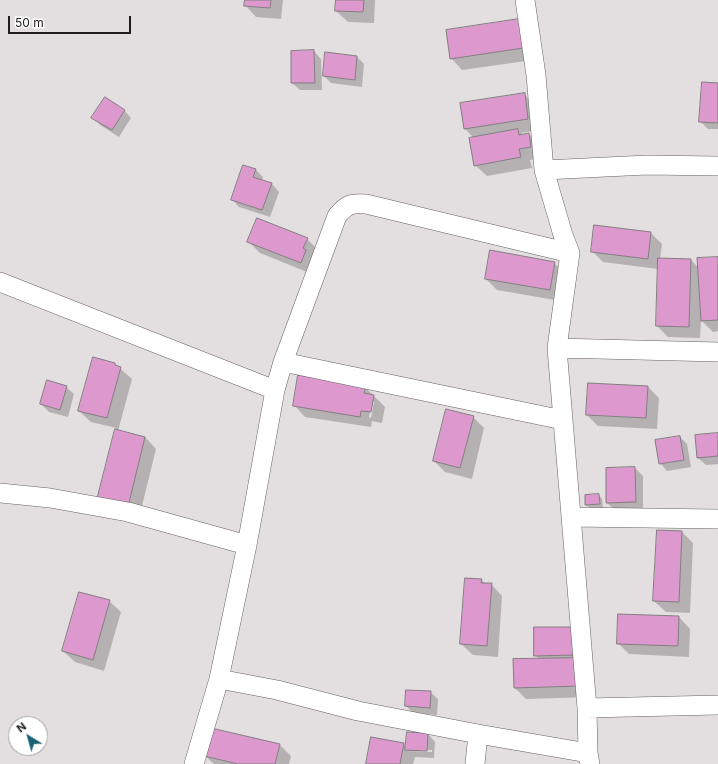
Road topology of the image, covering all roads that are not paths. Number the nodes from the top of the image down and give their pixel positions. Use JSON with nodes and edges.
{"nodes":[{"id":1,"x":525,"y":0,"type":"edge"},
{"id":2,"x":718,"y":166,"type":"edge"},
{"id":3,"x":544,"y":170,"type":"junction"},
{"id":4,"x":570,"y":253,"type":"junction"},
{"id":5,"x":0,"y":282,"type":"edge"},
{"id":6,"x":557,"y":348,"type":"junction"},
{"id":7,"x":718,"y":352,"type":"edge"},
{"id":8,"x":283,"y":362,"type":"junction"},
{"id":9,"x":276,"y":390,"type":"junction"},
{"id":10,"x":563,"y":420,"type":"junction"},
{"id":11,"x":0,"y":493,"type":"edge"},
{"id":12,"x":571,"y":517,"type":"junction"},
{"id":13,"x":718,"y":519,"type":"edge"},
{"id":14,"x":247,"y":545,"type":"junction"},
{"id":15,"x":219,"y":679,"type":"junction"},
{"id":16,"x":718,"y":705,"type":"edge"},
{"id":17,"x":587,"y":708,"type":"junction"},
{"id":18,"x":478,"y":734,"type":"junction"},
{"id":19,"x":589,"y":758,"type":"edge"},
{"id":20,"x":194,"y":764,"type":"edge"},
{"id":21,"x":475,"y":764,"type":"edge"}],
"edges":[{"from":1,"to":3,"type":"street"},
{"from":2,"to":3,"type":"street"},
{"from":3,"to":4,"type":"street"},
{"from":4,"to":6,"type":"street"},
{"from":4,"to":8,"type":"street"},
{"from":5,"to":9,"type":"street"},
{"from":6,"to":7,"type":"street"},
{"from":6,"to":10,"type":"street"},
{"from":8,"to":9,"type":"street"},
{"from":8,"to":10,"type":"street"},
{"from":9,"to":14,"type":"street"},
{"from":10,"to":12,"type":"street"},
{"from":11,"to":14,"type":"street"},
{"from":12,"to":13,"type":"street"},
{"from":12,"to":17,"type":"street"},
{"from":14,"to":15,"type":"street"},
{"from":15,"to":18,"type":"street"},
{"from":15,"to":20,"type":"street"},
{"from":16,"to":17,"type":"street"},
{"from":17,"to":19,"type":"street"},
{"from":18,"to":19,"type":"street"},
{"from":18,"to":21,"type":"street"}]}
